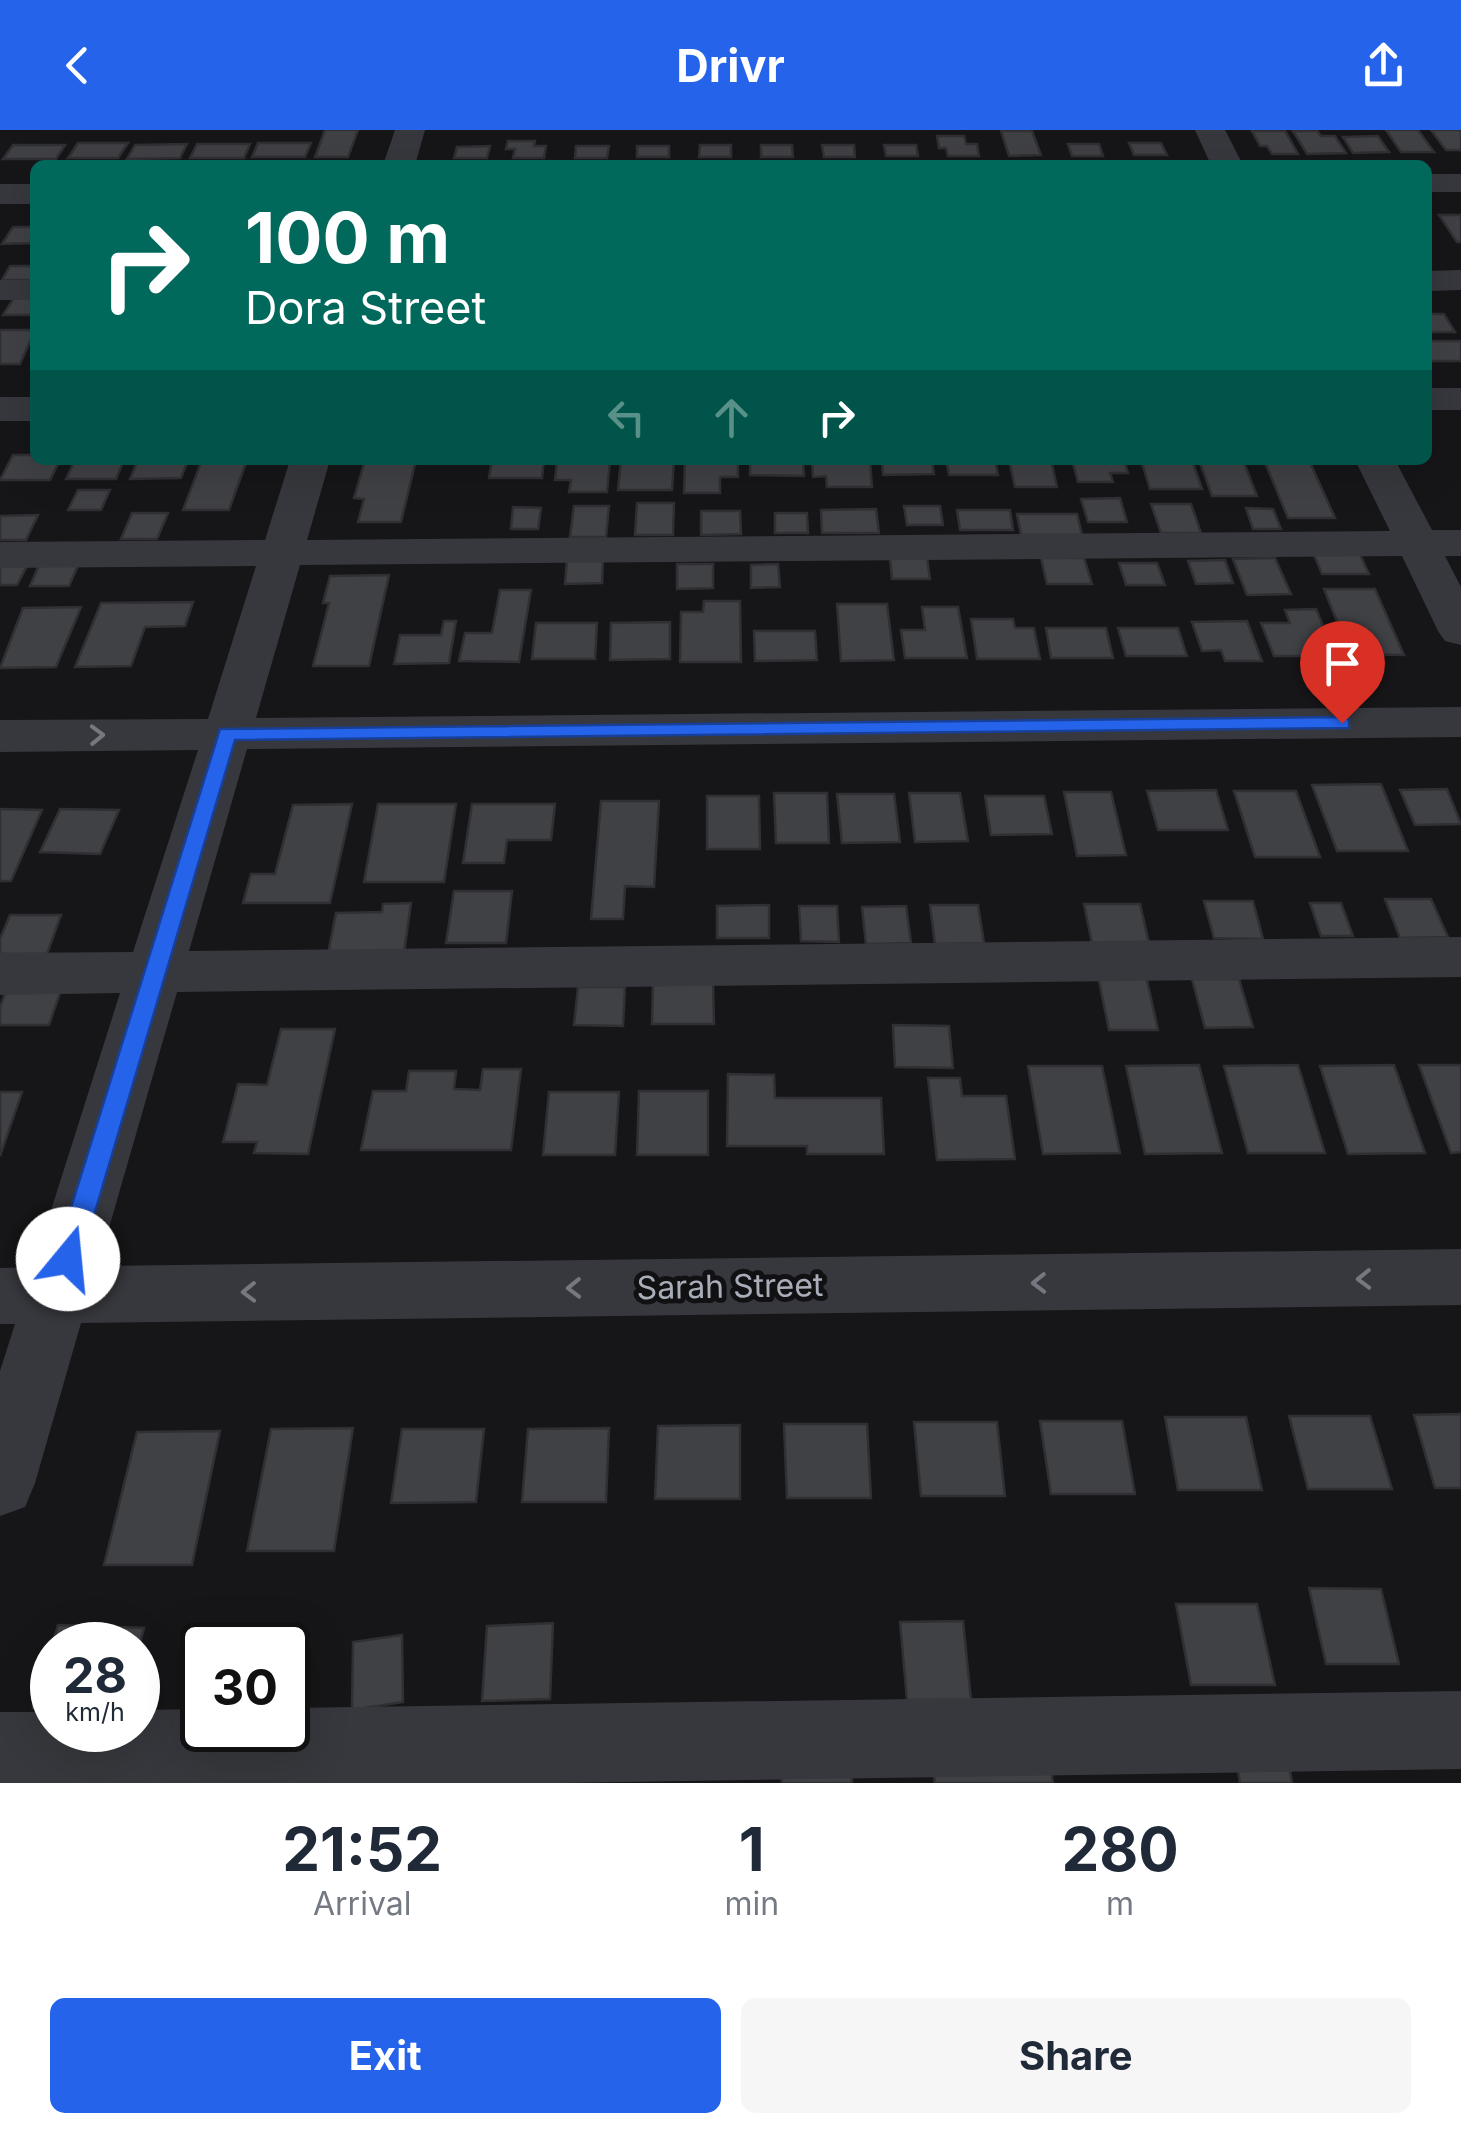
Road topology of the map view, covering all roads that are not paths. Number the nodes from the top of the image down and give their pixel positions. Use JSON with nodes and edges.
{"nodes":[{"id":1,"x":410,"y":130,"type":"edge"},
{"id":2,"x":1210,"y":130,"type":"edge"},
{"id":3,"x":401,"y":160,"type":"edge"},
{"id":4,"x":1225,"y":160,"type":"edge"},
{"id":5,"x":1461,"y":182,"type":"edge"},
{"id":6,"x":1432,"y":183,"type":"edge"},
{"id":7,"x":0,"y":194,"type":"edge"},
{"id":8,"x":30,"y":194,"type":"edge"},
{"id":9,"x":1461,"y":280,"type":"edge"},
{"id":10,"x":1432,"y":281,"type":"edge"},
{"id":11,"x":0,"y":290,"type":"edge"},
{"id":12,"x":30,"y":290,"type":"edge"},
{"id":13,"x":1432,"y":399,"type":"edge"},
{"id":14,"x":1461,"y":399,"type":"edge"},
{"id":15,"x":0,"y":409,"type":"edge"},
{"id":16,"x":30,"y":409,"type":"edge"},
{"id":17,"x":308,"y":465,"type":"edge"},
{"id":18,"x":1378,"y":465,"type":"edge"},
{"id":19,"x":1417,"y":543,"type":"junction"},
{"id":20,"x":1461,"y":543,"type":"edge"},
{"id":21,"x":282,"y":552,"type":"junction"},
{"id":22,"x":0,"y":555,"type":"edge"},
{"id":23,"x":1461,"y":631,"type":"edge"},
{"id":24,"x":1461,"y":722,"type":"edge"},
{"id":25,"x":227,"y":733,"type":"junction"},
{"id":26,"x":0,"y":736,"type":"edge"},
{"id":27,"x":1461,"y":956,"type":"edge"},
{"id":28,"x":155,"y":973,"type":"junction"},
{"id":29,"x":0,"y":974,"type":"edge"},
{"id":30,"x":1461,"y":1277,"type":"edge"},
{"id":31,"x":29,"y":1295,"type":"edge"},
{"id":32,"x":0,"y":1482,"type":"edge"},
{"id":33,"x":1461,"y":1730,"type":"edge"},
{"id":34,"x":0,"y":1752,"type":"edge"}],
"edges":[{"from":1,"to":3,"type":"street"},
{"from":2,"to":4,"type":"street"},
{"from":5,"to":6,"type":"street"},
{"from":7,"to":8,"type":"street"},
{"from":9,"to":10,"type":"street"},
{"from":11,"to":12,"type":"street"},
{"from":13,"to":14,"type":"street"},
{"from":15,"to":16,"type":"street"},
{"from":17,"to":21,"type":"street"},
{"from":18,"to":19,"type":"street"},
{"from":19,"to":20,"type":"street"},
{"from":19,"to":21,"type":"street"},
{"from":19,"to":23,"type":"street"},
{"from":21,"to":22,"type":"street"},
{"from":21,"to":25,"type":"street"},
{"from":24,"to":25,"type":"street"},
{"from":26,"to":25,"type":"street","one_way":true},
{"from":25,"to":28,"type":"street"},
{"from":27,"to":28,"type":"street"},
{"from":28,"to":29,"type":"street"},
{"from":28,"to":31,"type":"street"},
{"from":30,"to":31,"type":"street","name":"Sarah Street","one_way":true},
{"from":31,"to":32,"type":"street"},
{"from":33,"to":34,"type":"street"}]}
